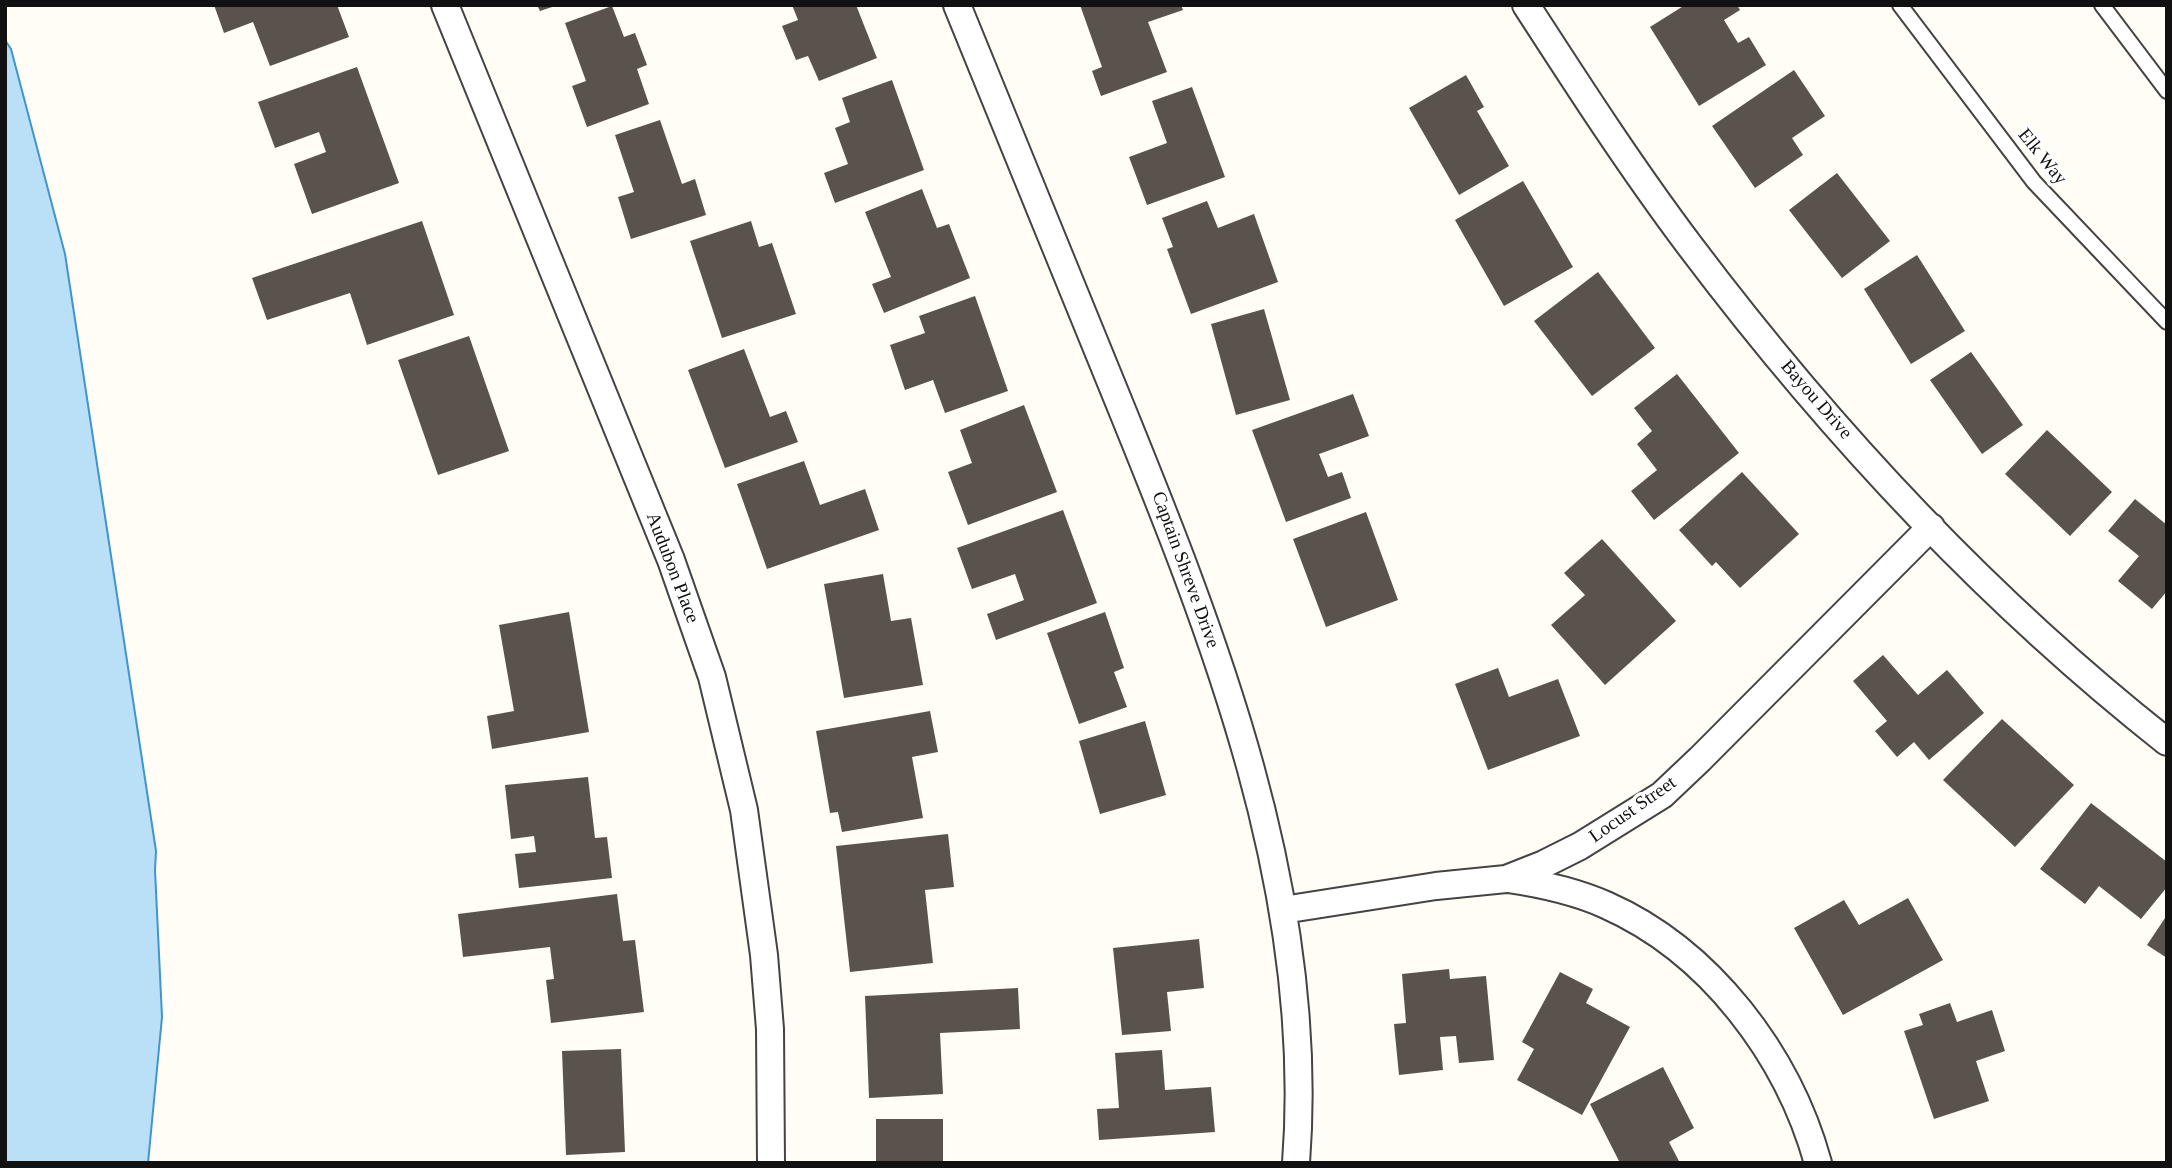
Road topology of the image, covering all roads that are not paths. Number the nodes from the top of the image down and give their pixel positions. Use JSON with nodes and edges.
{"nodes":[{"id":1,"x":445,"y":5,"type":"edge"},
{"id":2,"x":957,"y":5,"type":"edge"},
{"id":3,"x":1527,"y":5,"type":"edge"},
{"id":4,"x":1900,"y":5,"type":"edge"},
{"id":5,"x":2102,"y":5,"type":"edge"},
{"id":6,"x":2167,"y":92,"type":"edge"},
{"id":7,"x":2167,"y":323,"type":"edge"},
{"id":8,"x":1931,"y":527,"type":"junction"},
{"id":9,"x":2167,"y":742,"type":"edge"},
{"id":10,"x":1506,"y":879,"type":"junction"},
{"id":11,"x":1283,"y":910,"type":"junction"},
{"id":12,"x":771,"y":1163,"type":"edge"},
{"id":13,"x":1297,"y":1163,"type":"edge"},
{"id":14,"x":1818,"y":1163,"type":"edge"}],
"edges":[{"from":1,"to":12,"type":"street","name":"Audubon Place"},
{"from":2,"to":11,"type":"street","name":"Captain Shreve Drive"},
{"from":3,"to":8,"type":"street","name":"Bayou Drive"},
{"from":4,"to":7,"type":"lane","name":"Elk Way"},
{"from":5,"to":6,"type":"lane"},
{"from":8,"to":9,"type":"street","name":"Bayou Drive"},
{"from":8,"to":10,"type":"street","name":"Locust Street"},
{"from":10,"to":11,"type":"street","name":"Locust Street"},
{"from":10,"to":14,"type":"street"},
{"from":11,"to":13,"type":"street","name":"Captain Shreve Drive"}]}
